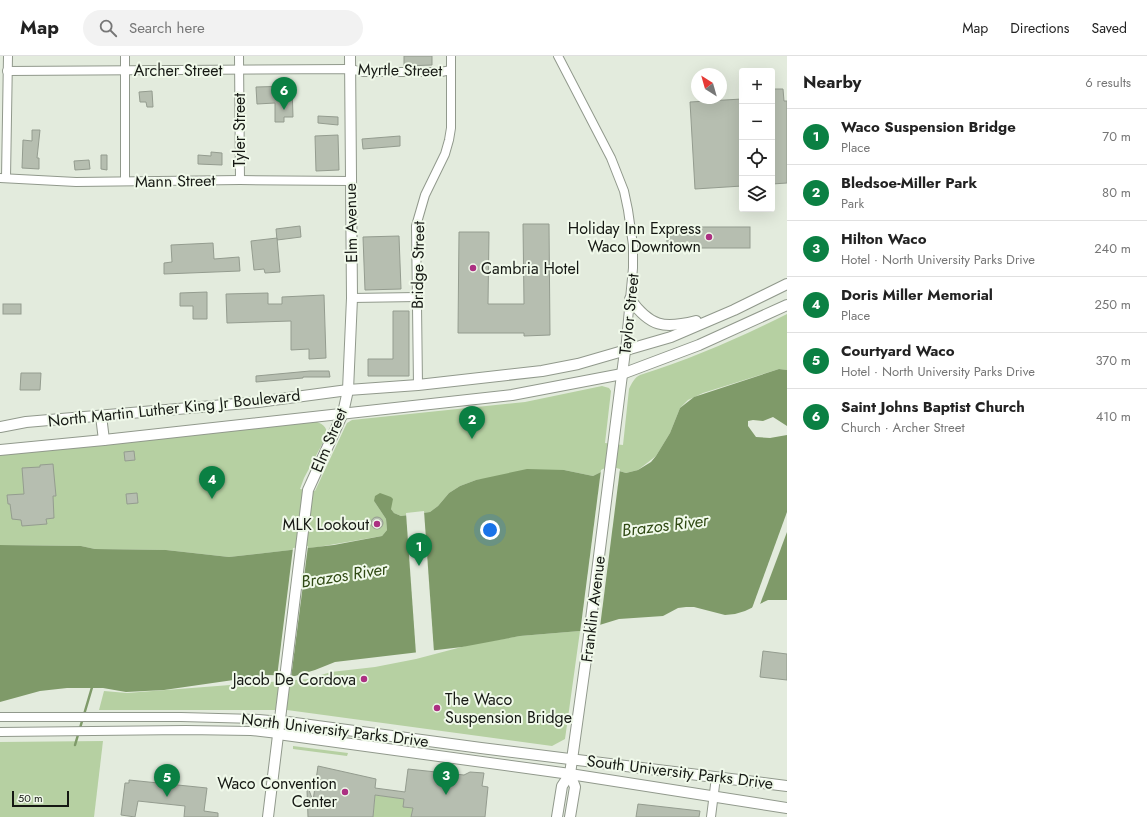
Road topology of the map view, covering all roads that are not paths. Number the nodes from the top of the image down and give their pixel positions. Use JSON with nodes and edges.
{"nodes":[{"id":1,"x":8,"y":56,"type":"edge"},
{"id":2,"x":125,"y":56,"type":"edge"},
{"id":3,"x":239,"y":56,"type":"edge"},
{"id":4,"x":350,"y":56,"type":"edge"},
{"id":5,"x":451,"y":56,"type":"edge"},
{"id":6,"x":558,"y":56,"type":"edge"},
{"id":7,"x":239,"y":69,"type":"junction"},
{"id":8,"x":350,"y":69,"type":"junction"},
{"id":9,"x":125,"y":70,"type":"junction"},
{"id":10,"x":451,"y":70,"type":"junction"},
{"id":11,"x":7,"y":71,"type":"junction"},
{"id":12,"x":3,"y":178,"type":"edge"},
{"id":13,"x":240,"y":180,"type":"junction"},
{"id":14,"x":125,"y":181,"type":"junction"},
{"id":15,"x":350,"y":181,"type":"junction"},
{"id":16,"x":787,"y":284,"type":"edge"},
{"id":17,"x":417,"y":297,"type":"junction"},
{"id":18,"x":352,"y":298,"type":"junction"},
{"id":19,"x":630,"y":299,"type":"junction"},
{"id":20,"x":787,"y":305,"type":"edge"},
{"id":21,"x":734,"y":310,"type":"junction"},
{"id":22,"x":625,"y":351,"type":"junction"},
{"id":23,"x":622,"y":374,"type":"junction"},
{"id":24,"x":418,"y":385,"type":"junction"},
{"id":25,"x":348,"y":390,"type":"junction"},
{"id":26,"x":343,"y":413,"type":"junction"},
{"id":27,"x":101,"y":416,"type":"junction"},
{"id":28,"x":0,"y":427,"type":"edge"},
{"id":29,"x":104,"y":440,"type":"junction"},
{"id":30,"x":614,"y":444,"type":"joint"},
{"id":31,"x":0,"y":450,"type":"edge"},
{"id":32,"x":0,"y":717,"type":"edge"},
{"id":33,"x":280,"y":721,"type":"junction"},
{"id":34,"x":0,"y":732,"type":"edge"},
{"id":35,"x":278,"y":734,"type":"junction"},
{"id":36,"x":572,"y":759,"type":"junction"},
{"id":37,"x":570,"y":774,"type":"junction"},
{"id":38,"x":716,"y":777,"type":"junction"},
{"id":39,"x":787,"y":786,"type":"edge"},
{"id":40,"x":713,"y":796,"type":"junction"},
{"id":41,"x":787,"y":808,"type":"edge"},
{"id":42,"x":268,"y":817,"type":"edge"},
{"id":43,"x":557,"y":817,"type":"edge"},
{"id":44,"x":570,"y":817,"type":"edge"},
{"id":45,"x":711,"y":817,"type":"edge"}],
"edges":[{"from":1,"to":11,"type":"street"},
{"from":2,"to":9,"type":"street"},
{"from":3,"to":7,"type":"street","name":"Tyler Street"},
{"from":4,"to":8,"type":"main road","name":"Elm Avenue"},
{"from":5,"to":10,"type":"street","name":"Bridge Street"},
{"from":6,"to":19,"type":"street","name":"Taylor Street"},
{"from":7,"to":8,"type":"street","name":"Archer Street"},
{"from":7,"to":9,"type":"street","name":"Archer Street"},
{"from":7,"to":13,"type":"street","name":"Tyler Street"},
{"from":8,"to":10,"type":"street","name":"Myrtle Street"},
{"from":8,"to":15,"type":"main road","name":"Elm Avenue"},
{"from":9,"to":11,"type":"street","name":"Archer Street"},
{"from":9,"to":14,"type":"street"},
{"from":10,"to":17,"type":"street","name":"Bridge Street"},
{"from":11,"to":12,"type":"street"},
{"from":12,"to":14,"type":"street","name":"Mann Street"},
{"from":13,"to":14,"type":"street","name":"Mann Street"},
{"from":13,"to":15,"type":"street","name":"Mann Street"},
{"from":15,"to":18,"type":"main road","name":"Elm Avenue"},
{"from":16,"to":21,"type":"main road"},
{"from":17,"to":18,"type":"street"},
{"from":17,"to":24,"type":"street","name":"Bridge Street"},
{"from":18,"to":25,"type":"main road","name":"Elm Avenue"},
{"from":19,"to":21,"type":"main road"},
{"from":19,"to":22,"type":"street","name":"Taylor Street"},
{"from":20,"to":23,"type":"main road","name":"North Martin Luther King Jr Boulevard"},
{"from":21,"to":22,"type":"main road","name":"North Martin Luther King Jr Boulevard"},
{"from":22,"to":23,"type":"main road","name":"Taylor Street"},
{"from":22,"to":24,"type":"main road","name":"North Martin Luther King Jr Boulevard"},
{"from":23,"to":26,"type":"main road","name":"North Martin Luther King Jr Boulevard"},
{"from":23,"to":30,"type":"main road","name":"Taylor Street"},
{"from":24,"to":25,"type":"main road","name":"North Martin Luther King Jr Boulevard"},
{"from":25,"to":26,"type":"main road","name":"Elm Street"},
{"from":25,"to":27,"type":"main road","name":"North Martin Luther King Jr Boulevard"},
{"from":26,"to":29,"type":"main road","name":"North Martin Luther King Jr Boulevard"},
{"from":26,"to":33,"type":"main road","name":"Elm Street"},
{"from":27,"to":28,"type":"main road","name":"North Martin Luther King Jr Boulevard"},
{"from":27,"to":29,"type":"main road"},
{"from":29,"to":31,"type":"main road","name":"North Martin Luther King Jr Boulevard"},
{"from":30,"to":36,"type":"main road","name":"Franklin Avenue"},
{"from":32,"to":33,"type":"street","name":"North University Parks Drive"},
{"from":33,"to":35,"type":"main road","name":"Elm Street"},
{"from":33,"to":36,"type":"main road","name":"North University Parks Drive"},
{"from":34,"to":35,"type":"street","name":"North University Parks Drive"},
{"from":35,"to":37,"type":"main road","name":"North University Parks Drive"},
{"from":35,"to":42,"type":"main road","name":"Elm Street"},
{"from":36,"to":37,"type":"main road","name":"Franklin Avenue"},
{"from":36,"to":38,"type":"main road","name":"South University Parks Drive"},
{"from":37,"to":40,"type":"main road","name":"South University Parks Drive"},
{"from":37,"to":43,"type":"main road","name":"Franklin Avenue"},
{"from":37,"to":44,"type":"main road","name":"Franklin Avenue"},
{"from":38,"to":39,"type":"main road","name":"South University Parks Drive"},
{"from":38,"to":40,"type":"street"},
{"from":40,"to":41,"type":"main road","name":"South University Parks Drive"},
{"from":40,"to":45,"type":"street"}]}
